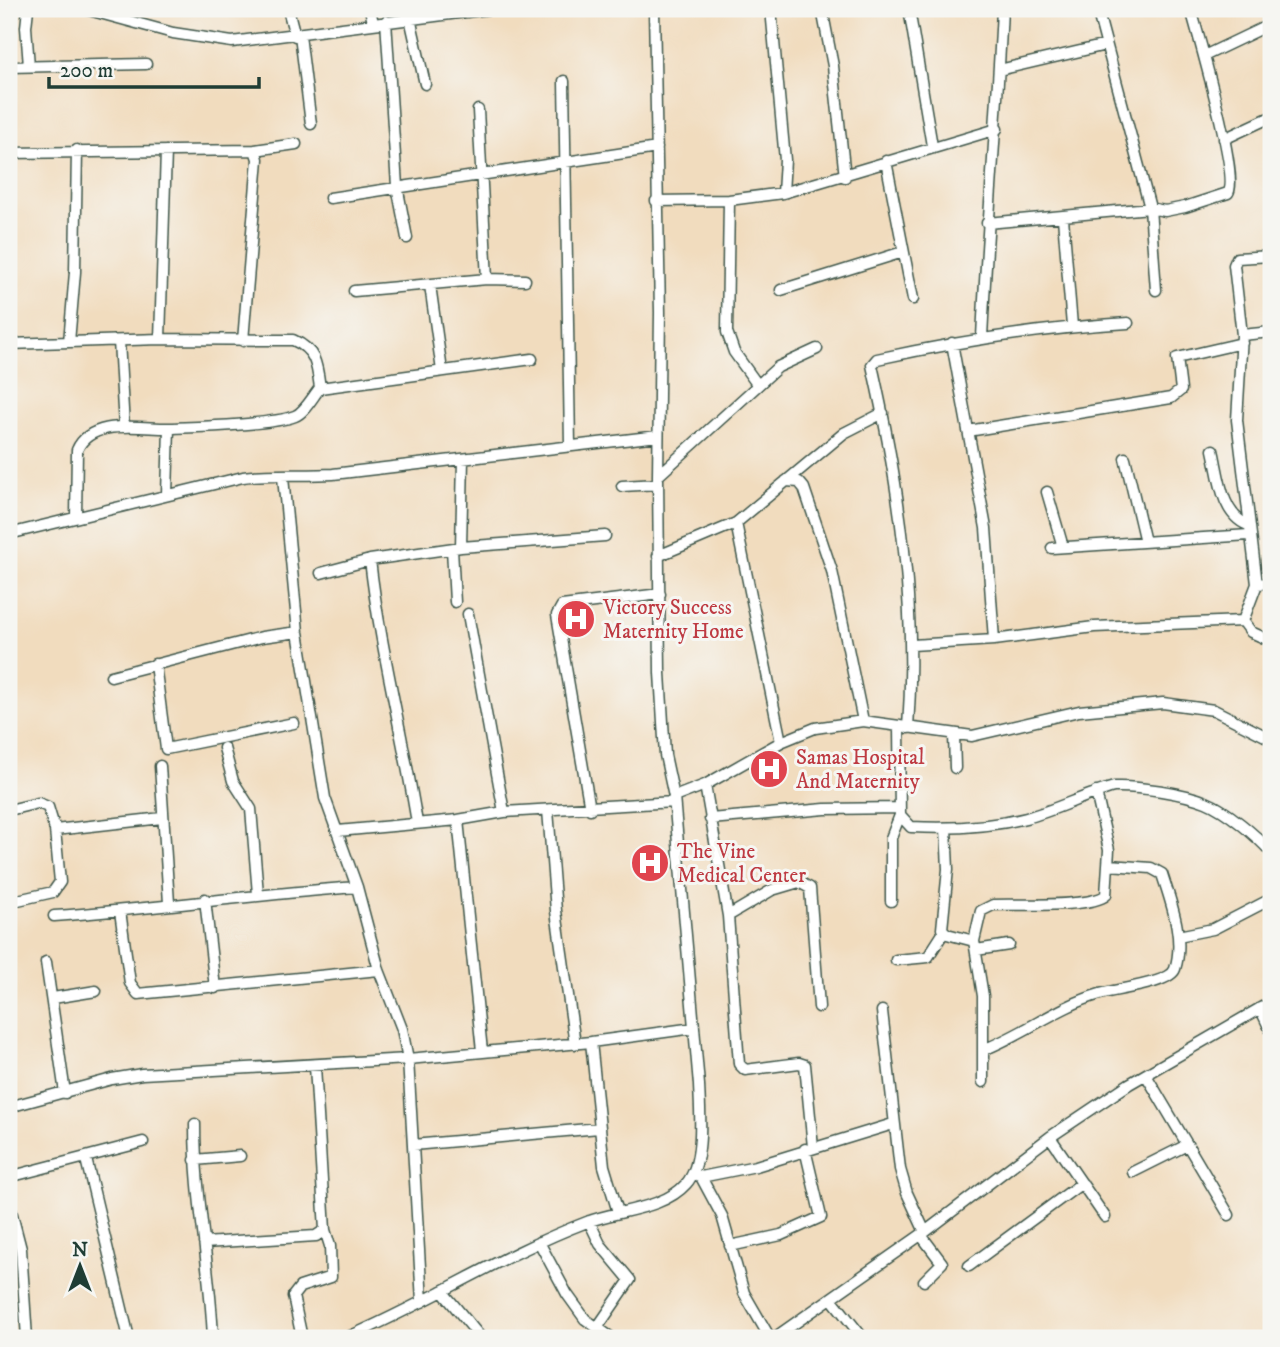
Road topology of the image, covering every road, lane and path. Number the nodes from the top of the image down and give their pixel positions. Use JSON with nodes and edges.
{"nodes":[{"id":1,"x":28,"y":9,"type":"edge"},
{"id":2,"x":85,"y":9,"type":"edge"},
{"id":3,"x":288,"y":9,"type":"edge"},
{"id":4,"x":370,"y":9,"type":"edge"},
{"id":5,"x":490,"y":9,"type":"edge"},
{"id":6,"x":654,"y":9,"type":"edge"},
{"id":7,"x":771,"y":9,"type":"edge"},
{"id":8,"x":822,"y":9,"type":"edge"},
{"id":9,"x":909,"y":9,"type":"edge"},
{"id":10,"x":1002,"y":9,"type":"edge"},
{"id":11,"x":1097,"y":9,"type":"edge"},
{"id":12,"x":1191,"y":9,"type":"edge"},
{"id":13,"x":411,"y":18,"type":"junction"},
{"id":14,"x":386,"y":21,"type":"junction"},
{"id":15,"x":373,"y":23,"type":"junction"},
{"id":16,"x":1271,"y":24,"type":"edge"},
{"id":17,"x":297,"y":35,"type":"junction"},
{"id":18,"x":1106,"y":45,"type":"junction"},
{"id":19,"x":1204,"y":56,"type":"junction"},
{"id":20,"x":146,"y":64,"type":"dead end"},
{"id":21,"x":29,"y":66,"type":"junction"},
{"id":22,"x":9,"y":67,"type":"edge"},
{"id":23,"x":999,"y":70,"type":"junction"},
{"id":24,"x":564,"y":80,"type":"dead end"},
{"id":25,"x":425,"y":84,"type":"dead end"},
{"id":26,"x":478,"y":110,"type":"dead end"},
{"id":27,"x":1271,"y":117,"type":"edge"},
{"id":28,"x":311,"y":124,"type":"dead end"},
{"id":29,"x":998,"y":129,"type":"junction"},
{"id":30,"x":1224,"y":139,"type":"junction"},
{"id":31,"x":296,"y":144,"type":"dead end"},
{"id":32,"x":932,"y":146,"type":"junction"},
{"id":33,"x":657,"y":148,"type":"junction"},
{"id":34,"x":77,"y":150,"type":"junction"},
{"id":35,"x":255,"y":150,"type":"junction"},
{"id":36,"x":166,"y":151,"type":"junction"},
{"id":37,"x":9,"y":153,"type":"edge"},
{"id":38,"x":567,"y":160,"type":"junction"},
{"id":39,"x":886,"y":161,"type":"junction"},
{"id":40,"x":480,"y":174,"type":"junction"},
{"id":41,"x":845,"y":177,"type":"junction"},
{"id":42,"x":397,"y":186,"type":"junction"},
{"id":43,"x":783,"y":193,"type":"junction"},
{"id":44,"x":330,"y":198,"type":"dead end"},
{"id":45,"x":729,"y":200,"type":"junction"},
{"id":46,"x":656,"y":201,"type":"junction"},
{"id":47,"x":1150,"y":208,"type":"junction"},
{"id":48,"x":1063,"y":218,"type":"junction"},
{"id":49,"x":987,"y":223,"type":"junction"},
{"id":50,"x":407,"y":238,"type":"dead end"},
{"id":51,"x":903,"y":252,"type":"junction"},
{"id":52,"x":1271,"y":256,"type":"edge"},
{"id":53,"x":486,"y":279,"type":"junction"},
{"id":54,"x":525,"y":280,"type":"dead end"},
{"id":55,"x":430,"y":285,"type":"junction"},
{"id":56,"x":781,"y":290,"type":"dead end"},
{"id":57,"x":1156,"y":290,"type":"dead end"},
{"id":58,"x":354,"y":291,"type":"dead end"},
{"id":59,"x":913,"y":299,"type":"dead end"},
{"id":60,"x":1128,"y":323,"type":"dead end"},
{"id":61,"x":1072,"y":326,"type":"junction"},
{"id":62,"x":1271,"y":332,"type":"edge"},
{"id":63,"x":982,"y":338,"type":"junction"},
{"id":64,"x":160,"y":339,"type":"junction"},
{"id":65,"x":1242,"y":339,"type":"junction"},
{"id":66,"x":120,"y":341,"type":"junction"},
{"id":67,"x":243,"y":341,"type":"junction"},
{"id":68,"x":69,"y":342,"type":"junction"},
{"id":69,"x":952,"y":343,"type":"junction"},
{"id":70,"x":9,"y":344,"type":"edge"},
{"id":71,"x":817,"y":349,"type":"dead end"},
{"id":72,"x":532,"y":359,"type":"dead end"},
{"id":73,"x":442,"y":370,"type":"junction"},
{"id":74,"x":757,"y":384,"type":"junction"},
{"id":75,"x":320,"y":388,"type":"junction"},
{"id":76,"x":883,"y":413,"type":"junction"},
{"id":77,"x":124,"y":427,"type":"junction"},
{"id":78,"x":169,"y":428,"type":"junction"},
{"id":79,"x":968,"y":431,"type":"junction"},
{"id":80,"x":658,"y":436,"type":"junction"},
{"id":81,"x":570,"y":445,"type":"junction"},
{"id":82,"x":1213,"y":450,"type":"dead end"},
{"id":83,"x":1125,"y":458,"type":"dead end"},
{"id":84,"x":463,"y":459,"type":"junction"},
{"id":85,"x":283,"y":477,"type":"junction"},
{"id":86,"x":658,"y":480,"type":"junction"},
{"id":87,"x":785,"y":482,"type":"junction"},
{"id":88,"x":622,"y":486,"type":"dead end"},
{"id":89,"x":1046,"y":492,"type":"dead end"},
{"id":90,"x":167,"y":494,"type":"junction"},
{"id":91,"x":76,"y":517,"type":"junction"},
{"id":92,"x":736,"y":523,"type":"junction"},
{"id":93,"x":1248,"y":530,"type":"junction"},
{"id":94,"x":9,"y":534,"type":"edge"},
{"id":95,"x":605,"y":536,"type":"dead end"},
{"id":96,"x":1145,"y":542,"type":"junction"},
{"id":97,"x":1063,"y":547,"type":"junction"},
{"id":98,"x":456,"y":548,"type":"junction"},
{"id":99,"x":1052,"y":548,"type":"dead end"},
{"id":100,"x":658,"y":556,"type":"junction"},
{"id":101,"x":370,"y":560,"type":"junction"},
{"id":102,"x":321,"y":573,"type":"dead end"},
{"id":103,"x":1271,"y":583,"type":"edge"},
{"id":104,"x":1257,"y":584,"type":"junction"},
{"id":105,"x":660,"y":594,"type":"junction"},
{"id":106,"x":455,"y":602,"type":"dead end"},
{"id":107,"x":468,"y":614,"type":"dead end"},
{"id":108,"x":1243,"y":621,"type":"junction"},
{"id":109,"x":298,"y":632,"type":"junction"},
{"id":110,"x":994,"y":640,"type":"junction"},
{"id":111,"x":1271,"y":641,"type":"edge"},
{"id":112,"x":912,"y":645,"type":"junction"},
{"id":113,"x":155,"y":664,"type":"junction"},
{"id":114,"x":111,"y":676,"type":"dead end"},
{"id":115,"x":863,"y":721,"type":"junction"},
{"id":116,"x":294,"y":723,"type":"dead end"},
{"id":117,"x":904,"y":727,"type":"junction"},
{"id":118,"x":954,"y":735,"type":"junction"},
{"id":119,"x":1271,"y":739,"type":"edge"},
{"id":120,"x":780,"y":742,"type":"junction"},
{"id":121,"x":224,"y":748,"type":"dead end"},
{"id":122,"x":160,"y":766,"type":"dead end"},
{"id":123,"x":955,"y":768,"type":"dead end"},
{"id":124,"x":705,"y":785,"type":"junction"},
{"id":125,"x":1096,"y":792,"type":"junction"},
{"id":126,"x":674,"y":799,"type":"junction"},
{"id":127,"x":590,"y":809,"type":"junction"},
{"id":128,"x":9,"y":810,"type":"edge"},
{"id":129,"x":548,"y":810,"type":"junction"},
{"id":130,"x":900,"y":811,"type":"junction"},
{"id":131,"x":504,"y":812,"type":"junction"},
{"id":132,"x":162,"y":818,"type":"junction"},
{"id":133,"x":710,"y":819,"type":"junction"},
{"id":134,"x":458,"y":820,"type":"junction"},
{"id":135,"x":417,"y":822,"type":"junction"},
{"id":136,"x":946,"y":828,"type":"junction"},
{"id":137,"x":55,"y":830,"type":"junction"},
{"id":138,"x":338,"y":831,"type":"junction"},
{"id":139,"x":1271,"y":852,"type":"edge"},
{"id":140,"x":1109,"y":865,"type":"junction"},
{"id":141,"x":356,"y":887,"type":"junction"},
{"id":142,"x":258,"y":894,"type":"junction"},
{"id":143,"x":1271,"y":899,"type":"edge"},
{"id":144,"x":205,"y":900,"type":"junction"},
{"id":145,"x":891,"y":901,"type":"dead end"},
{"id":146,"x":9,"y":902,"type":"edge"},
{"id":147,"x":169,"y":903,"type":"junction"},
{"id":148,"x":120,"y":911,"type":"junction"},
{"id":149,"x":54,"y":916,"type":"dead end"},
{"id":150,"x":728,"y":916,"type":"junction"},
{"id":151,"x":944,"y":932,"type":"junction"},
{"id":152,"x":1178,"y":936,"type":"junction"},
{"id":153,"x":1009,"y":944,"type":"dead end"},
{"id":154,"x":975,"y":945,"type":"junction"},
{"id":155,"x":896,"y":960,"type":"dead end"},
{"id":156,"x":46,"y":962,"type":"dead end"},
{"id":157,"x":379,"y":970,"type":"junction"},
{"id":158,"x":215,"y":988,"type":"junction"},
{"id":159,"x":96,"y":991,"type":"dead end"},
{"id":160,"x":53,"y":998,"type":"junction"},
{"id":161,"x":1271,"y":1002,"type":"edge"},
{"id":162,"x":819,"y":1007,"type":"dead end"},
{"id":163,"x":1260,"y":1009,"type":"junction"},
{"id":164,"x":882,"y":1011,"type":"dead end"},
{"id":165,"x":694,"y":1028,"type":"junction"},
{"id":166,"x":1271,"y":1031,"type":"edge"},
{"id":167,"x":591,"y":1042,"type":"junction"},
{"id":168,"x":575,"y":1044,"type":"junction"},
{"id":169,"x":984,"y":1050,"type":"junction"},
{"id":170,"x":482,"y":1051,"type":"junction"},
{"id":171,"x":408,"y":1059,"type":"junction"},
{"id":172,"x":315,"y":1066,"type":"junction"},
{"id":173,"x":1146,"y":1075,"type":"junction"},
{"id":174,"x":982,"y":1082,"type":"dead end"},
{"id":175,"x":65,"y":1093,"type":"junction"},
{"id":176,"x":9,"y":1107,"type":"edge"},
{"id":177,"x":195,"y":1124,"type":"dead end"},
{"id":178,"x":893,"y":1124,"type":"junction"},
{"id":179,"x":599,"y":1128,"type":"junction"},
{"id":180,"x":1050,"y":1137,"type":"junction"},
{"id":181,"x":143,"y":1142,"type":"dead end"},
{"id":182,"x":413,"y":1145,"type":"junction"},
{"id":183,"x":1187,"y":1145,"type":"junction"},
{"id":184,"x":809,"y":1148,"type":"junction"},
{"id":185,"x":240,"y":1156,"type":"dead end"},
{"id":186,"x":86,"y":1159,"type":"junction"},
{"id":187,"x":195,"y":1160,"type":"junction"},
{"id":188,"x":1133,"y":1171,"type":"dead end"},
{"id":189,"x":697,"y":1175,"type":"junction"},
{"id":190,"x":9,"y":1177,"type":"edge"},
{"id":191,"x":1082,"y":1183,"type":"junction"},
{"id":192,"x":9,"y":1203,"type":"edge"},
{"id":193,"x":618,"y":1212,"type":"junction"},
{"id":194,"x":1229,"y":1215,"type":"dead end"},
{"id":195,"x":1105,"y":1217,"type":"dead end"},
{"id":196,"x":589,"y":1221,"type":"junction"},
{"id":197,"x":324,"y":1230,"type":"junction"},
{"id":198,"x":923,"y":1234,"type":"junction"},
{"id":199,"x":539,"y":1242,"type":"junction"},
{"id":200,"x":204,"y":1243,"type":"junction"},
{"id":201,"x":730,"y":1246,"type":"junction"},
{"id":202,"x":969,"y":1266,"type":"dead end"},
{"id":203,"x":924,"y":1281,"type":"dead end"},
{"id":204,"x":442,"y":1291,"type":"junction"},
{"id":205,"x":831,"y":1298,"type":"junction"},
{"id":206,"x":422,"y":1302,"type":"junction"},
{"id":207,"x":597,"y":1328,"type":"junction"},
{"id":208,"x":27,"y":1338,"type":"edge"},
{"id":209,"x":129,"y":1338,"type":"edge"},
{"id":210,"x":213,"y":1338,"type":"edge"},
{"id":211,"x":302,"y":1338,"type":"edge"},
{"id":212,"x":346,"y":1338,"type":"edge"},
{"id":213,"x":481,"y":1338,"type":"edge"},
{"id":214,"x":612,"y":1338,"type":"edge"},
{"id":215,"x":772,"y":1338,"type":"edge"},
{"id":216,"x":863,"y":1338,"type":"edge"}],
"edges":[{"from":1,"to":21,"type":"street"},
{"from":2,"to":17,"type":"street"},
{"from":3,"to":17,"type":"street"},
{"from":4,"to":15,"type":"street"},
{"from":5,"to":13,"type":"street"},
{"from":6,"to":33,"type":"street"},
{"from":7,"to":43,"type":"street"},
{"from":8,"to":41,"type":"street"},
{"from":9,"to":32,"type":"street"},
{"from":10,"to":23,"type":"street"},
{"from":11,"to":18,"type":"street"},
{"from":12,"to":19,"type":"street"},
{"from":13,"to":14,"type":"street"},
{"from":13,"to":25,"type":"street"},
{"from":14,"to":15,"type":"street"},
{"from":14,"to":42,"type":"street"},
{"from":15,"to":17,"type":"street"},
{"from":16,"to":19,"type":"street"},
{"from":17,"to":28,"type":"street"},
{"from":18,"to":23,"type":"street"},
{"from":18,"to":47,"type":"street"},
{"from":19,"to":30,"type":"street"},
{"from":20,"to":21,"type":"street"},
{"from":21,"to":22,"type":"street"},
{"from":23,"to":29,"type":"street"},
{"from":24,"to":38,"type":"street"},
{"from":26,"to":40,"type":"street"},
{"from":27,"to":30,"type":"street"},
{"from":29,"to":32,"type":"street"},
{"from":29,"to":49,"type":"street"},
{"from":30,"to":47,"type":"street"},
{"from":31,"to":35,"type":"street"},
{"from":32,"to":39,"type":"street"},
{"from":33,"to":38,"type":"street"},
{"from":33,"to":46,"type":"street"},
{"from":34,"to":36,"type":"street"},
{"from":34,"to":37,"type":"street"},
{"from":34,"to":68,"type":"street"},
{"from":35,"to":36,"type":"street"},
{"from":35,"to":67,"type":"street"},
{"from":36,"to":64,"type":"street"},
{"from":38,"to":40,"type":"street"},
{"from":38,"to":81,"type":"street"},
{"from":39,"to":41,"type":"street"},
{"from":39,"to":51,"type":"street"},
{"from":40,"to":42,"type":"street"},
{"from":40,"to":53,"type":"street"},
{"from":41,"to":43,"type":"street"},
{"from":42,"to":44,"type":"street"},
{"from":42,"to":50,"type":"street"},
{"from":43,"to":45,"type":"street"},
{"from":45,"to":46,"type":"street"},
{"from":45,"to":74,"type":"street"},
{"from":46,"to":80,"type":"street"},
{"from":47,"to":48,"type":"street"},
{"from":47,"to":57,"type":"street"},
{"from":48,"to":49,"type":"street"},
{"from":48,"to":61,"type":"street"},
{"from":49,"to":63,"type":"street"},
{"from":51,"to":56,"type":"street"},
{"from":51,"to":59,"type":"street"},
{"from":52,"to":65,"type":"street"},
{"from":53,"to":54,"type":"street"},
{"from":53,"to":55,"type":"street"},
{"from":55,"to":58,"type":"street"},
{"from":55,"to":73,"type":"street"},
{"from":60,"to":61,"type":"street"},
{"from":61,"to":63,"type":"street"},
{"from":62,"to":65,"type":"street"},
{"from":63,"to":69,"type":"street"},
{"from":64,"to":66,"type":"street"},
{"from":64,"to":67,"type":"street"},
{"from":65,"to":79,"type":"street"},
{"from":65,"to":93,"type":"street"},
{"from":66,"to":68,"type":"street"},
{"from":66,"to":77,"type":"street"},
{"from":67,"to":75,"type":"street"},
{"from":68,"to":70,"type":"street"},
{"from":69,"to":76,"type":"street"},
{"from":69,"to":79,"type":"street"},
{"from":71,"to":74,"type":"street"},
{"from":72,"to":73,"type":"street"},
{"from":73,"to":75,"type":"street"},
{"from":74,"to":86,"type":"street"},
{"from":75,"to":78,"type":"street"},
{"from":76,"to":87,"type":"street"},
{"from":76,"to":112,"type":"street"},
{"from":77,"to":78,"type":"street"},
{"from":77,"to":91,"type":"street"},
{"from":78,"to":90,"type":"street"},
{"from":79,"to":110,"type":"street"},
{"from":80,"to":81,"type":"street"},
{"from":80,"to":86,"type":"street"},
{"from":81,"to":84,"type":"street"},
{"from":82,"to":93,"type":"street"},
{"from":83,"to":96,"type":"street"},
{"from":84,"to":85,"type":"street"},
{"from":84,"to":98,"type":"street"},
{"from":85,"to":90,"type":"street"},
{"from":85,"to":109,"type":"street"},
{"from":86,"to":88,"type":"street"},
{"from":86,"to":100,"type":"street"},
{"from":87,"to":92,"type":"street"},
{"from":87,"to":115,"type":"street"},
{"from":89,"to":97,"type":"street"},
{"from":90,"to":91,"type":"street"},
{"from":91,"to":94,"type":"street"},
{"from":92,"to":100,"type":"street"},
{"from":92,"to":120,"type":"street"},
{"from":93,"to":96,"type":"street"},
{"from":93,"to":104,"type":"street"},
{"from":95,"to":98,"type":"street"},
{"from":96,"to":97,"type":"street"},
{"from":97,"to":99,"type":"street"},
{"from":98,"to":101,"type":"street"},
{"from":98,"to":106,"type":"street"},
{"from":100,"to":105,"type":"street"},
{"from":101,"to":102,"type":"street"},
{"from":101,"to":135,"type":"street"},
{"from":103,"to":104,"type":"street"},
{"from":104,"to":108,"type":"street"},
{"from":105,"to":126,"type":"street"},
{"from":105,"to":127,"type":"street"},
{"from":107,"to":131,"type":"street"},
{"from":108,"to":110,"type":"street"},
{"from":108,"to":111,"type":"street"},
{"from":109,"to":113,"type":"street"},
{"from":109,"to":138,"type":"street"},
{"from":110,"to":112,"type":"street"},
{"from":112,"to":117,"type":"street"},
{"from":113,"to":114,"type":"street"},
{"from":113,"to":116,"type":"street"},
{"from":115,"to":117,"type":"street"},
{"from":115,"to":120,"type":"street"},
{"from":117,"to":118,"type":"street"},
{"from":117,"to":130,"type":"street"},
{"from":118,"to":119,"type":"street"},
{"from":118,"to":123,"type":"street"},
{"from":120,"to":124,"type":"street"},
{"from":121,"to":142,"type":"street"},
{"from":122,"to":132,"type":"street"},
{"from":124,"to":126,"type":"street"},
{"from":124,"to":133,"type":"street"},
{"from":125,"to":136,"type":"street"},
{"from":125,"to":139,"type":"street"},
{"from":125,"to":140,"type":"street"},
{"from":126,"to":127,"type":"street"},
{"from":126,"to":165,"type":"street"},
{"from":127,"to":129,"type":"street"},
{"from":128,"to":137,"type":"street"},
{"from":129,"to":131,"type":"street"},
{"from":129,"to":168,"type":"street"},
{"from":130,"to":133,"type":"street"},
{"from":130,"to":136,"type":"street"},
{"from":130,"to":145,"type":"street"},
{"from":131,"to":134,"type":"street"},
{"from":132,"to":137,"type":"street"},
{"from":132,"to":147,"type":"street"},
{"from":133,"to":150,"type":"street"},
{"from":134,"to":135,"type":"street"},
{"from":134,"to":170,"type":"street"},
{"from":135,"to":138,"type":"street"},
{"from":136,"to":151,"type":"street"},
{"from":137,"to":146,"type":"street"},
{"from":138,"to":141,"type":"street"},
{"from":140,"to":152,"type":"street"},
{"from":140,"to":154,"type":"street"},
{"from":141,"to":142,"type":"street"},
{"from":141,"to":157,"type":"street"},
{"from":142,"to":144,"type":"street"},
{"from":143,"to":152,"type":"street"},
{"from":144,"to":147,"type":"street"},
{"from":144,"to":158,"type":"street"},
{"from":147,"to":148,"type":"street"},
{"from":148,"to":149,"type":"street"},
{"from":148,"to":158,"type":"street"},
{"from":150,"to":162,"type":"street"},
{"from":150,"to":184,"type":"street"},
{"from":151,"to":154,"type":"street"},
{"from":151,"to":155,"type":"street"},
{"from":152,"to":169,"type":"street"},
{"from":153,"to":154,"type":"street"},
{"from":154,"to":169,"type":"street"},
{"from":156,"to":160,"type":"street"},
{"from":157,"to":158,"type":"street"},
{"from":157,"to":171,"type":"street"},
{"from":159,"to":160,"type":"street"},
{"from":160,"to":175,"type":"street"},
{"from":161,"to":163,"type":"street"},
{"from":163,"to":166,"type":"street"},
{"from":163,"to":173,"type":"street"},
{"from":164,"to":178,"type":"street"},
{"from":165,"to":167,"type":"street"},
{"from":165,"to":189,"type":"street"},
{"from":167,"to":168,"type":"street"},
{"from":167,"to":179,"type":"street"},
{"from":168,"to":170,"type":"street"},
{"from":169,"to":174,"type":"street"},
{"from":170,"to":171,"type":"street"},
{"from":171,"to":172,"type":"street"},
{"from":171,"to":182,"type":"street"},
{"from":172,"to":175,"type":"street"},
{"from":172,"to":197,"type":"street"},
{"from":173,"to":180,"type":"street"},
{"from":173,"to":183,"type":"street"},
{"from":175,"to":176,"type":"street"},
{"from":177,"to":187,"type":"street"},
{"from":178,"to":184,"type":"street"},
{"from":178,"to":198,"type":"street"},
{"from":179,"to":182,"type":"street"},
{"from":179,"to":193,"type":"street"},
{"from":180,"to":191,"type":"street"},
{"from":180,"to":198,"type":"street"},
{"from":181,"to":186,"type":"street"},
{"from":182,"to":206,"type":"street"},
{"from":183,"to":188,"type":"street"},
{"from":183,"to":194,"type":"street"},
{"from":184,"to":189,"type":"street"},
{"from":184,"to":201,"type":"street"},
{"from":185,"to":187,"type":"street"},
{"from":186,"to":190,"type":"street"},
{"from":186,"to":209,"type":"street"},
{"from":187,"to":200,"type":"street"},
{"from":189,"to":193,"type":"street"},
{"from":189,"to":201,"type":"street"},
{"from":191,"to":195,"type":"street"},
{"from":191,"to":202,"type":"street"},
{"from":192,"to":208,"type":"street"},
{"from":193,"to":196,"type":"street"},
{"from":196,"to":199,"type":"street"},
{"from":196,"to":207,"type":"street"},
{"from":197,"to":200,"type":"street"},
{"from":197,"to":211,"type":"street"},
{"from":198,"to":203,"type":"street"},
{"from":198,"to":205,"type":"street"},
{"from":199,"to":204,"type":"street"},
{"from":199,"to":207,"type":"street"},
{"from":200,"to":210,"type":"street"},
{"from":201,"to":215,"type":"street"},
{"from":204,"to":206,"type":"street"},
{"from":204,"to":213,"type":"street"},
{"from":205,"to":215,"type":"street"},
{"from":205,"to":216,"type":"street"},
{"from":206,"to":212,"type":"street"},
{"from":207,"to":214,"type":"street"}]}
